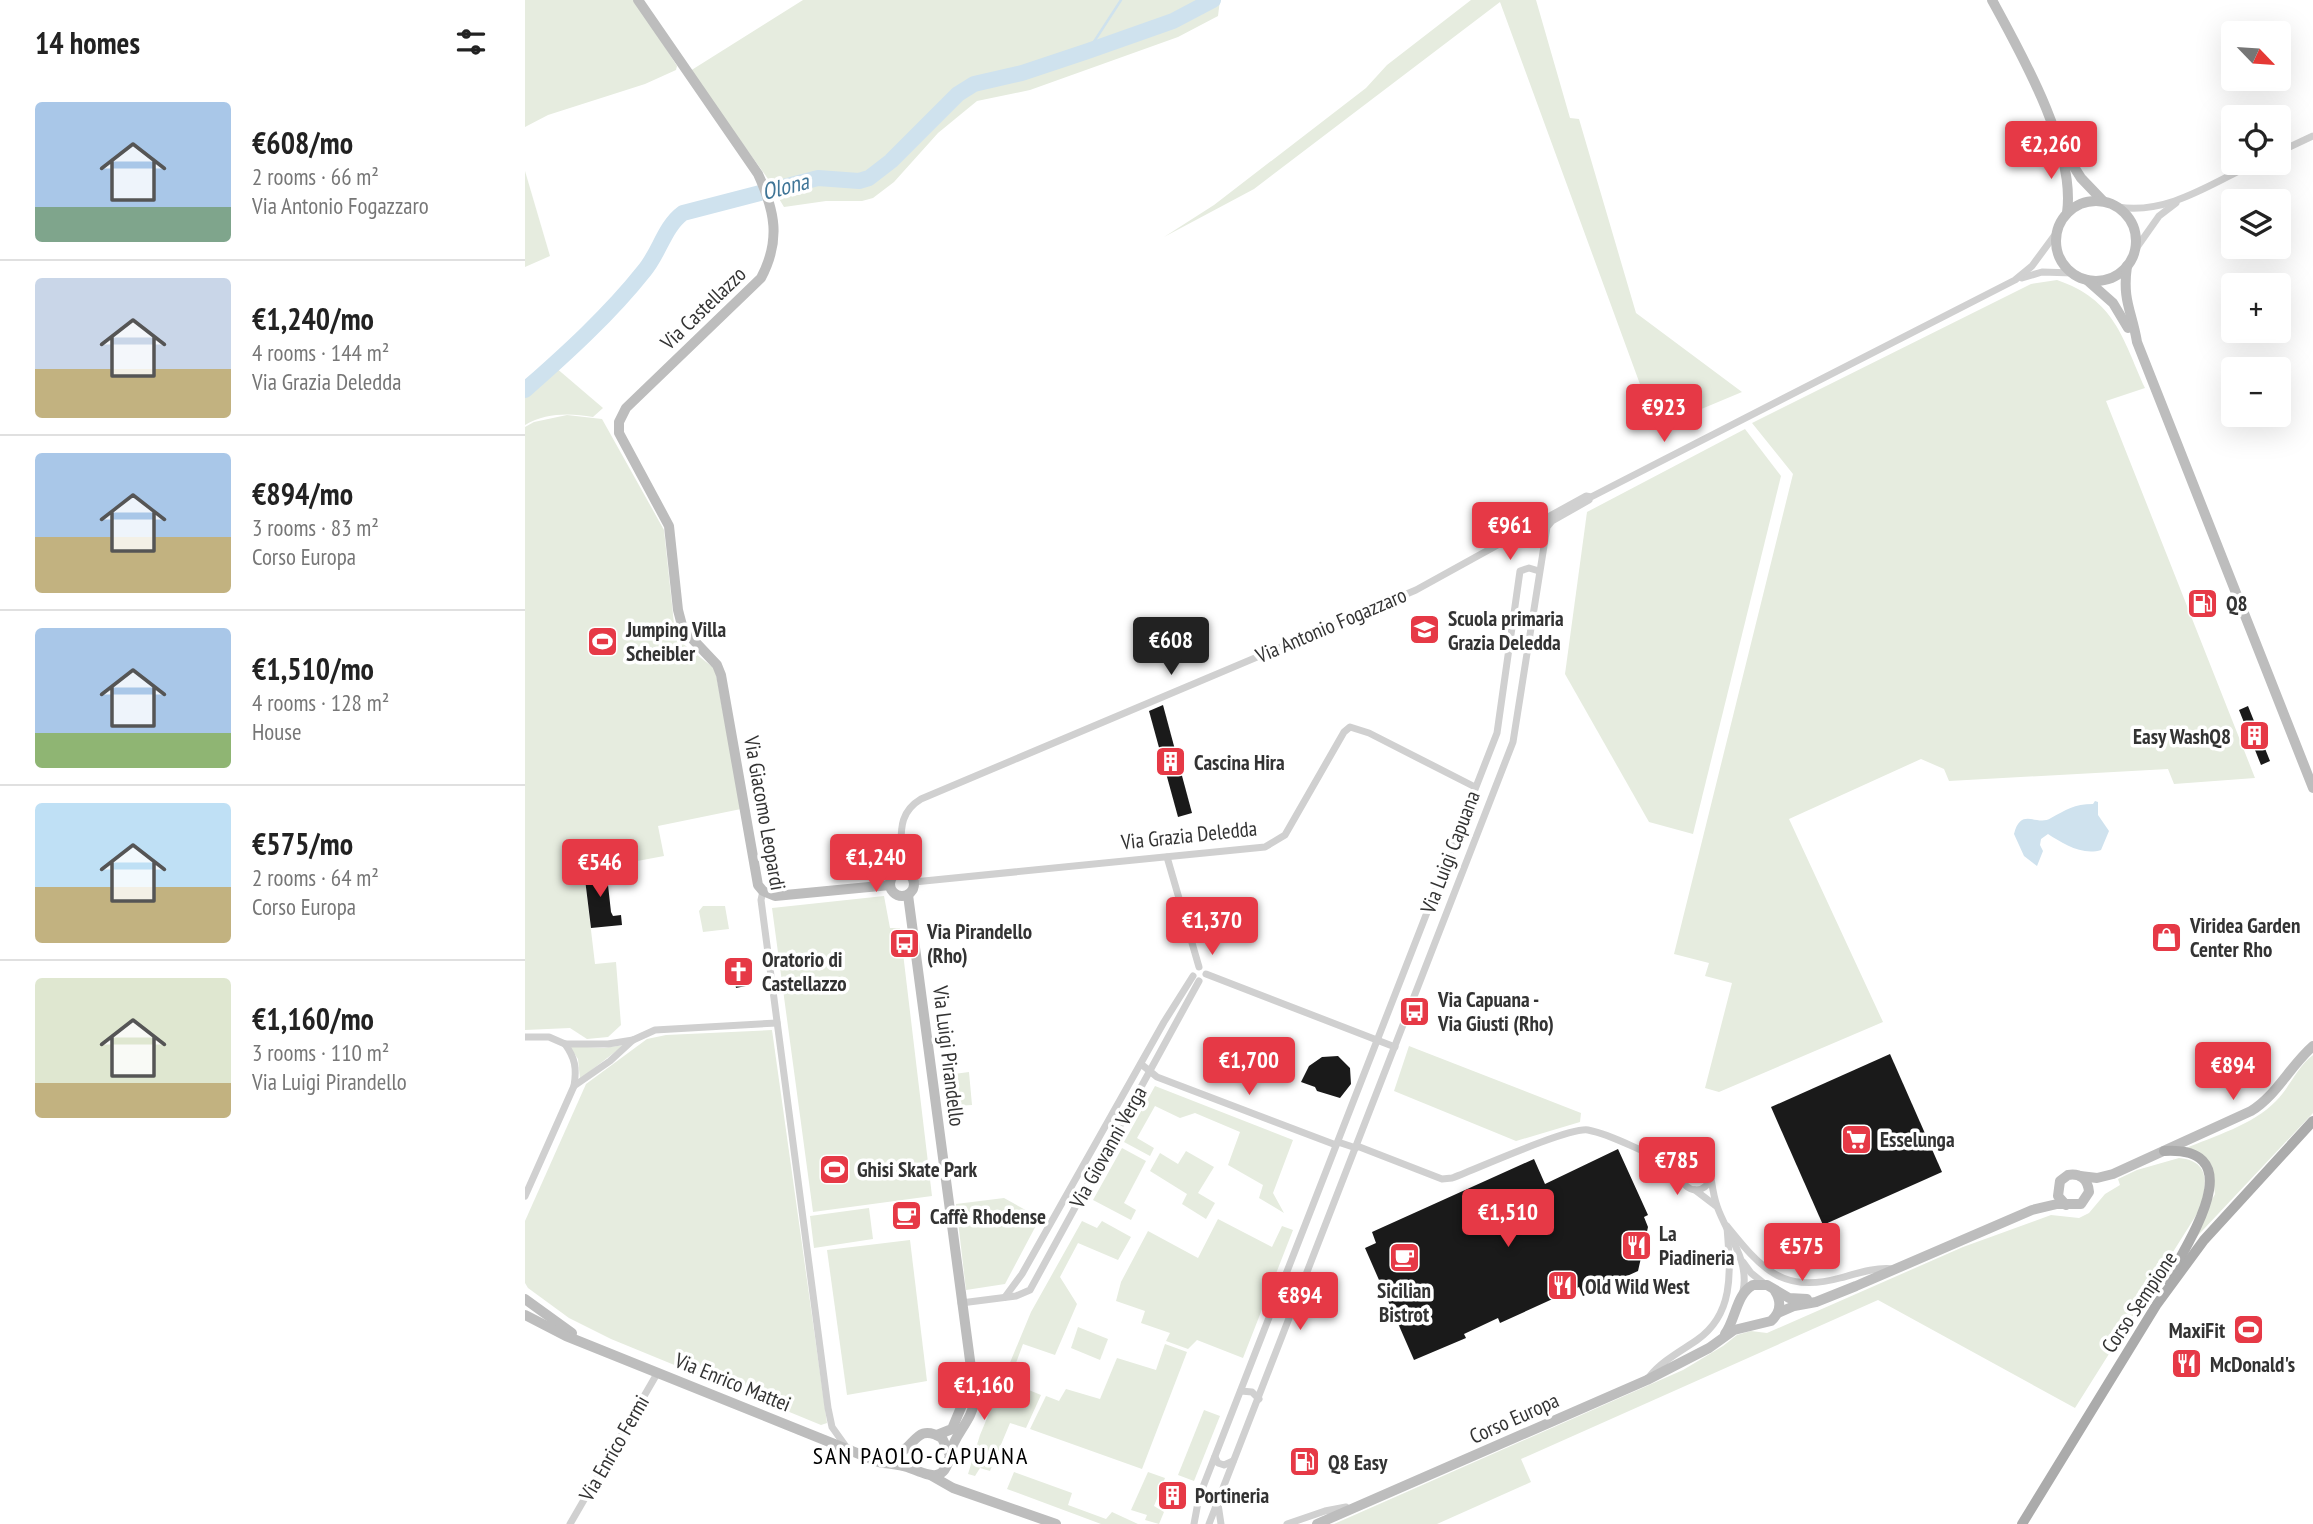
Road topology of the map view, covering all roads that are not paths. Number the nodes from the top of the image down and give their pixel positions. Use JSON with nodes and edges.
{"nodes":[{"id":1,"x":638,"y":0,"type":"edge"},
{"id":2,"x":1992,"y":0,"type":"edge"},
{"id":3,"x":2313,"y":136,"type":"edge"},
{"id":4,"x":2291,"y":146,"type":"edge"},
{"id":5,"x":2060,"y":148,"type":"junction"},
{"id":6,"x":2230,"y":175,"type":"edge"},
{"id":7,"x":2182,"y":198,"type":"junction"},
{"id":8,"x":2103,"y":201,"type":"junction"},
{"id":9,"x":2118,"y":207,"type":"junction"},
{"id":10,"x":2067,"y":214,"type":"junction"},
{"id":11,"x":2057,"y":232,"type":"junction"},
{"id":12,"x":2136,"y":250,"type":"junction"},
{"id":13,"x":2127,"y":266,"type":"junction"},
{"id":14,"x":2073,"y":274,"type":"junction"},
{"id":15,"x":2085,"y":279,"type":"junction"},
{"id":16,"x":2015,"y":280,"type":"junction"},
{"id":17,"x":2137,"y":342,"type":"junction"},
{"id":18,"x":1591,"y":497,"type":"junction"},
{"id":19,"x":669,"y":526,"type":"joint"},
{"id":20,"x":1515,"y":534,"type":"junction"},
{"id":21,"x":1544,"y":540,"type":"junction"},
{"id":22,"x":1539,"y":571,"type":"junction"},
{"id":23,"x":1475,"y":787,"type":"junction"},
{"id":24,"x":2313,"y":788,"type":"edge"},
{"id":25,"x":1167,"y":856,"type":"junction"},
{"id":26,"x":898,"y":873,"type":"junction"},
{"id":27,"x":914,"y":883,"type":"junction"},
{"id":28,"x":890,"y":885,"type":"junction"},
{"id":29,"x":763,"y":891,"type":"junction"},
{"id":30,"x":908,"y":895,"type":"junction"},
{"id":31,"x":1199,"y":967,"type":"junction"},
{"id":32,"x":1206,"y":974,"type":"junction"},
{"id":33,"x":1196,"y":978,"type":"junction"},
{"id":34,"x":777,"y":1023,"type":"junction"},
{"id":35,"x":525,"y":1037,"type":"edge"},
{"id":36,"x":633,"y":1040,"type":"junction"},
{"id":37,"x":1378,"y":1040,"type":"junction"},
{"id":38,"x":565,"y":1044,"type":"junction"},
{"id":39,"x":1395,"y":1047,"type":"junction"},
{"id":40,"x":2310,"y":1050,"type":"edge"},
{"id":41,"x":1142,"y":1064,"type":"junction"},
{"id":42,"x":1150,"y":1072,"type":"junction"},
{"id":43,"x":574,"y":1086,"type":"junction"},
{"id":44,"x":2313,"y":1121,"type":"edge"},
{"id":45,"x":1337,"y":1143,"type":"junction"},
{"id":46,"x":1357,"y":1147,"type":"junction"},
{"id":47,"x":2164,"y":1151,"type":"junction"},
{"id":48,"x":1659,"y":1158,"type":"junction"},
{"id":49,"x":1690,"y":1163,"type":"junction"},
{"id":50,"x":1710,"y":1172,"type":"junction"},
{"id":51,"x":2113,"y":1174,"type":"junction"},
{"id":52,"x":2080,"y":1176,"type":"junction"},
{"id":53,"x":1683,"y":1181,"type":"junction"},
{"id":54,"x":2058,"y":1184,"type":"junction"},
{"id":55,"x":1695,"y":1190,"type":"junction"},
{"id":56,"x":525,"y":1196,"type":"edge"},
{"id":57,"x":2085,"y":1200,"type":"junction"},
{"id":58,"x":2066,"y":1205,"type":"junction"},
{"id":59,"x":1717,"y":1207,"type":"junction"},
{"id":60,"x":2029,"y":1211,"type":"junction"},
{"id":61,"x":1727,"y":1226,"type":"junction"},
{"id":62,"x":1740,"y":1257,"type":"junction"},
{"id":63,"x":1897,"y":1269,"type":"junction"},
{"id":64,"x":1771,"y":1288,"type":"junction"},
{"id":65,"x":1005,"y":1297,"type":"junction"},
{"id":66,"x":1741,"y":1298,"type":"junction"},
{"id":67,"x":1824,"y":1298,"type":"junction"},
{"id":68,"x":525,"y":1299,"type":"edge"},
{"id":69,"x":961,"y":1303,"type":"junction"},
{"id":70,"x":2157,"y":1304,"type":"junction"},
{"id":71,"x":1777,"y":1313,"type":"junction"},
{"id":72,"x":525,"y":1315,"type":"edge"},
{"id":73,"x":1755,"y":1324,"type":"junction"},
{"id":74,"x":1722,"y":1338,"type":"junction"},
{"id":75,"x":586,"y":1342,"type":"junction"},
{"id":76,"x":658,"y":1372,"type":"junction"},
{"id":77,"x":1647,"y":1380,"type":"junction"},
{"id":78,"x":972,"y":1390,"type":"junction"},
{"id":79,"x":1241,"y":1391,"type":"junction"},
{"id":80,"x":1259,"y":1399,"type":"junction"},
{"id":81,"x":937,"y":1435,"type":"junction"},
{"id":82,"x":911,"y":1443,"type":"junction"},
{"id":83,"x":847,"y":1448,"type":"junction"},
{"id":84,"x":867,"y":1456,"type":"junction"},
{"id":85,"x":1216,"y":1457,"type":"junction"},
{"id":86,"x":949,"y":1458,"type":"junction"},
{"id":87,"x":1235,"y":1460,"type":"junction"},
{"id":88,"x":913,"y":1470,"type":"junction"},
{"id":89,"x":932,"y":1476,"type":"junction"},
{"id":90,"x":968,"y":1492,"type":"junction"},
{"id":91,"x":1218,"y":1503,"type":"junction"},
{"id":92,"x":1364,"y":1505,"type":"junction"},
{"id":93,"x":570,"y":1524,"type":"edge"},
{"id":94,"x":1056,"y":1524,"type":"edge"},
{"id":95,"x":1194,"y":1524,"type":"edge"},
{"id":96,"x":1209,"y":1524,"type":"edge"},
{"id":97,"x":1221,"y":1524,"type":"edge"},
{"id":98,"x":1287,"y":1524,"type":"edge"},
{"id":99,"x":1317,"y":1524,"type":"edge"},
{"id":100,"x":2022,"y":1524,"type":"edge"}],
"edges":[{"from":1,"to":19,"type":"street","name":"Via Castellazzo"},
{"from":2,"to":5,"type":"street"},
{"from":3,"to":4,"type":"street"},
{"from":5,"to":8,"type":"street"},
{"from":5,"to":10,"type":"street"},
{"from":6,"to":7,"type":"street"},
{"from":7,"to":9,"type":"street"},
{"from":7,"to":12,"type":"street"},
{"from":8,"to":9,"type":"street"},
{"from":8,"to":10,"type":"street"},
{"from":9,"to":12,"type":"street"},
{"from":10,"to":11,"type":"street"},
{"from":11,"to":14,"type":"street"},
{"from":11,"to":16,"type":"street"},
{"from":12,"to":13,"type":"street"},
{"from":13,"to":15,"type":"street"},
{"from":13,"to":17,"type":"street"},
{"from":14,"to":15,"type":"street"},
{"from":14,"to":16,"type":"street"},
{"from":15,"to":17,"type":"street"},
{"from":16,"to":18,"type":"street"},
{"from":17,"to":24,"type":"street"},
{"from":18,"to":20,"type":"street","name":"Via Antonio Fogazzaro"},
{"from":18,"to":21,"type":"street"},
{"from":19,"to":29,"type":"street","name":"Via Giacomo Leopardi"},
{"from":20,"to":21,"type":"street"},
{"from":20,"to":26,"type":"street","name":"Via Antonio Fogazzaro"},
{"from":21,"to":22,"type":"street","name":"Via Luigi Capuana"},
{"from":22,"to":23,"type":"street","name":"Via Luigi Capuana"},
{"from":22,"to":39,"type":"street","name":"Via Luigi Capuana"},
{"from":23,"to":25,"type":"street","name":"Via Grazia Deledda"},
{"from":23,"to":37,"type":"street","name":"Via Luigi Capuana"},
{"from":25,"to":27,"type":"street","name":"Via Grazia Deledda"},
{"from":25,"to":31,"type":"street"},
{"from":26,"to":27,"type":"street"},
{"from":26,"to":28,"type":"street"},
{"from":27,"to":30,"type":"street"},
{"from":28,"to":29,"type":"street"},
{"from":28,"to":30,"type":"street"},
{"from":29,"to":34,"type":"street","name":"Via Giacomo Leopardi"},
{"from":30,"to":69,"type":"street","name":"Via Luigi Pirandello"},
{"from":31,"to":32,"type":"street"},
{"from":31,"to":33,"type":"street"},
{"from":32,"to":33,"type":"street"},
{"from":32,"to":37,"type":"street"},
{"from":33,"to":41,"type":"street","name":"Via Giovanni Verga"},
{"from":33,"to":42,"type":"street","name":"Via Giovanni Verga"},
{"from":34,"to":36,"type":"street"},
{"from":34,"to":83,"type":"street","name":"Via Giacomo Leopardi"},
{"from":35,"to":38,"type":"street"},
{"from":36,"to":38,"type":"street"},
{"from":36,"to":43,"type":"street"},
{"from":37,"to":39,"type":"street"},
{"from":37,"to":45,"type":"street","name":"Via Luigi Capuana"},
{"from":38,"to":43,"type":"street"},
{"from":39,"to":46,"type":"street","name":"Via Luigi Capuana"},
{"from":40,"to":47,"type":"street"},
{"from":41,"to":42,"type":"street"},
{"from":41,"to":65,"type":"street","name":"Via Giovanni Verga"},
{"from":42,"to":45,"type":"street"},
{"from":42,"to":65,"type":"street","name":"Via Giovanni Verga"},
{"from":43,"to":56,"type":"street"},
{"from":44,"to":70,"type":"main road","name":"Corso Sempione"},
{"from":45,"to":46,"type":"street"},
{"from":45,"to":79,"type":"street","name":"Via Luigi Capuana"},
{"from":46,"to":48,"type":"street"},
{"from":46,"to":80,"type":"street","name":"Via Luigi Capuana"},
{"from":47,"to":51,"type":"street"},
{"from":47,"to":70,"type":"main road"},
{"from":48,"to":49,"type":"street"},
{"from":48,"to":53,"type":"street"},
{"from":49,"to":50,"type":"street"},
{"from":49,"to":53,"type":"street"},
{"from":50,"to":55,"type":"street"},
{"from":50,"to":59,"type":"street"},
{"from":51,"to":52,"type":"street"},
{"from":51,"to":57,"type":"street"},
{"from":52,"to":54,"type":"street"},
{"from":52,"to":57,"type":"street"},
{"from":53,"to":55,"type":"street"},
{"from":54,"to":58,"type":"street"},
{"from":54,"to":60,"type":"street"},
{"from":55,"to":59,"type":"street"},
{"from":57,"to":58,"type":"street"},
{"from":58,"to":60,"type":"street"},
{"from":59,"to":61,"type":"street"},
{"from":60,"to":63,"type":"street"},
{"from":61,"to":62,"type":"street"},
{"from":61,"to":63,"type":"street"},
{"from":61,"to":77,"type":"street"},
{"from":62,"to":64,"type":"street"},
{"from":62,"to":66,"type":"street"},
{"from":63,"to":67,"type":"street"},
{"from":64,"to":66,"type":"street"},
{"from":64,"to":67,"type":"street"},
{"from":64,"to":71,"type":"street"},
{"from":65,"to":69,"type":"street","name":"Via Giovanni Verga"},
{"from":66,"to":73,"type":"street"},
{"from":66,"to":74,"type":"street"},
{"from":67,"to":71,"type":"street"},
{"from":68,"to":75,"type":"street","name":"Via Enrico Mattei"},
{"from":69,"to":78,"type":"street","name":"Via Luigi Pirandello"},
{"from":70,"to":100,"type":"main road","name":"Corso Sempione"},
{"from":71,"to":73,"type":"street"},
{"from":72,"to":75,"type":"street","name":"Via Enrico Mattei"},
{"from":73,"to":74,"type":"street","name":"Corso Europa"},
{"from":74,"to":77,"type":"street","name":"Corso Europa"},
{"from":75,"to":76,"type":"street","name":"Via Enrico Mattei"},
{"from":76,"to":83,"type":"street","name":"Via Enrico Mattei"},
{"from":76,"to":93,"type":"street","name":"Via Enrico Fermi"},
{"from":77,"to":92,"type":"street","name":"Corso Europa"},
{"from":78,"to":81,"type":"street"},
{"from":78,"to":86,"type":"street","name":"Via Luigi Pirandello"},
{"from":79,"to":80,"type":"street"},
{"from":79,"to":85,"type":"street","name":"Via Luigi Capuana"},
{"from":80,"to":87,"type":"street","name":"Via Luigi Capuana"},
{"from":81,"to":82,"type":"street"},
{"from":81,"to":86,"type":"street"},
{"from":82,"to":84,"type":"street","name":"Via Enrico Mattei"},
{"from":82,"to":88,"type":"street"},
{"from":83,"to":84,"type":"street","name":"Via Enrico Mattei"},
{"from":84,"to":88,"type":"street","name":"Via Enrico Mattei"},
{"from":85,"to":87,"type":"street"},
{"from":85,"to":95,"type":"street","name":"Via Luigi Capuana"},
{"from":86,"to":89,"type":"street"},
{"from":86,"to":90,"type":"street"},
{"from":87,"to":91,"type":"street","name":"Via Luigi Capuana"},
{"from":88,"to":89,"type":"street"},
{"from":89,"to":90,"type":"street"},
{"from":90,"to":94,"type":"street"},
{"from":91,"to":96,"type":"street","name":"Via Luigi Capuana"},
{"from":91,"to":97,"type":"street"},
{"from":92,"to":98,"type":"street"},
{"from":92,"to":99,"type":"street","name":"Corso Europa"}]}
